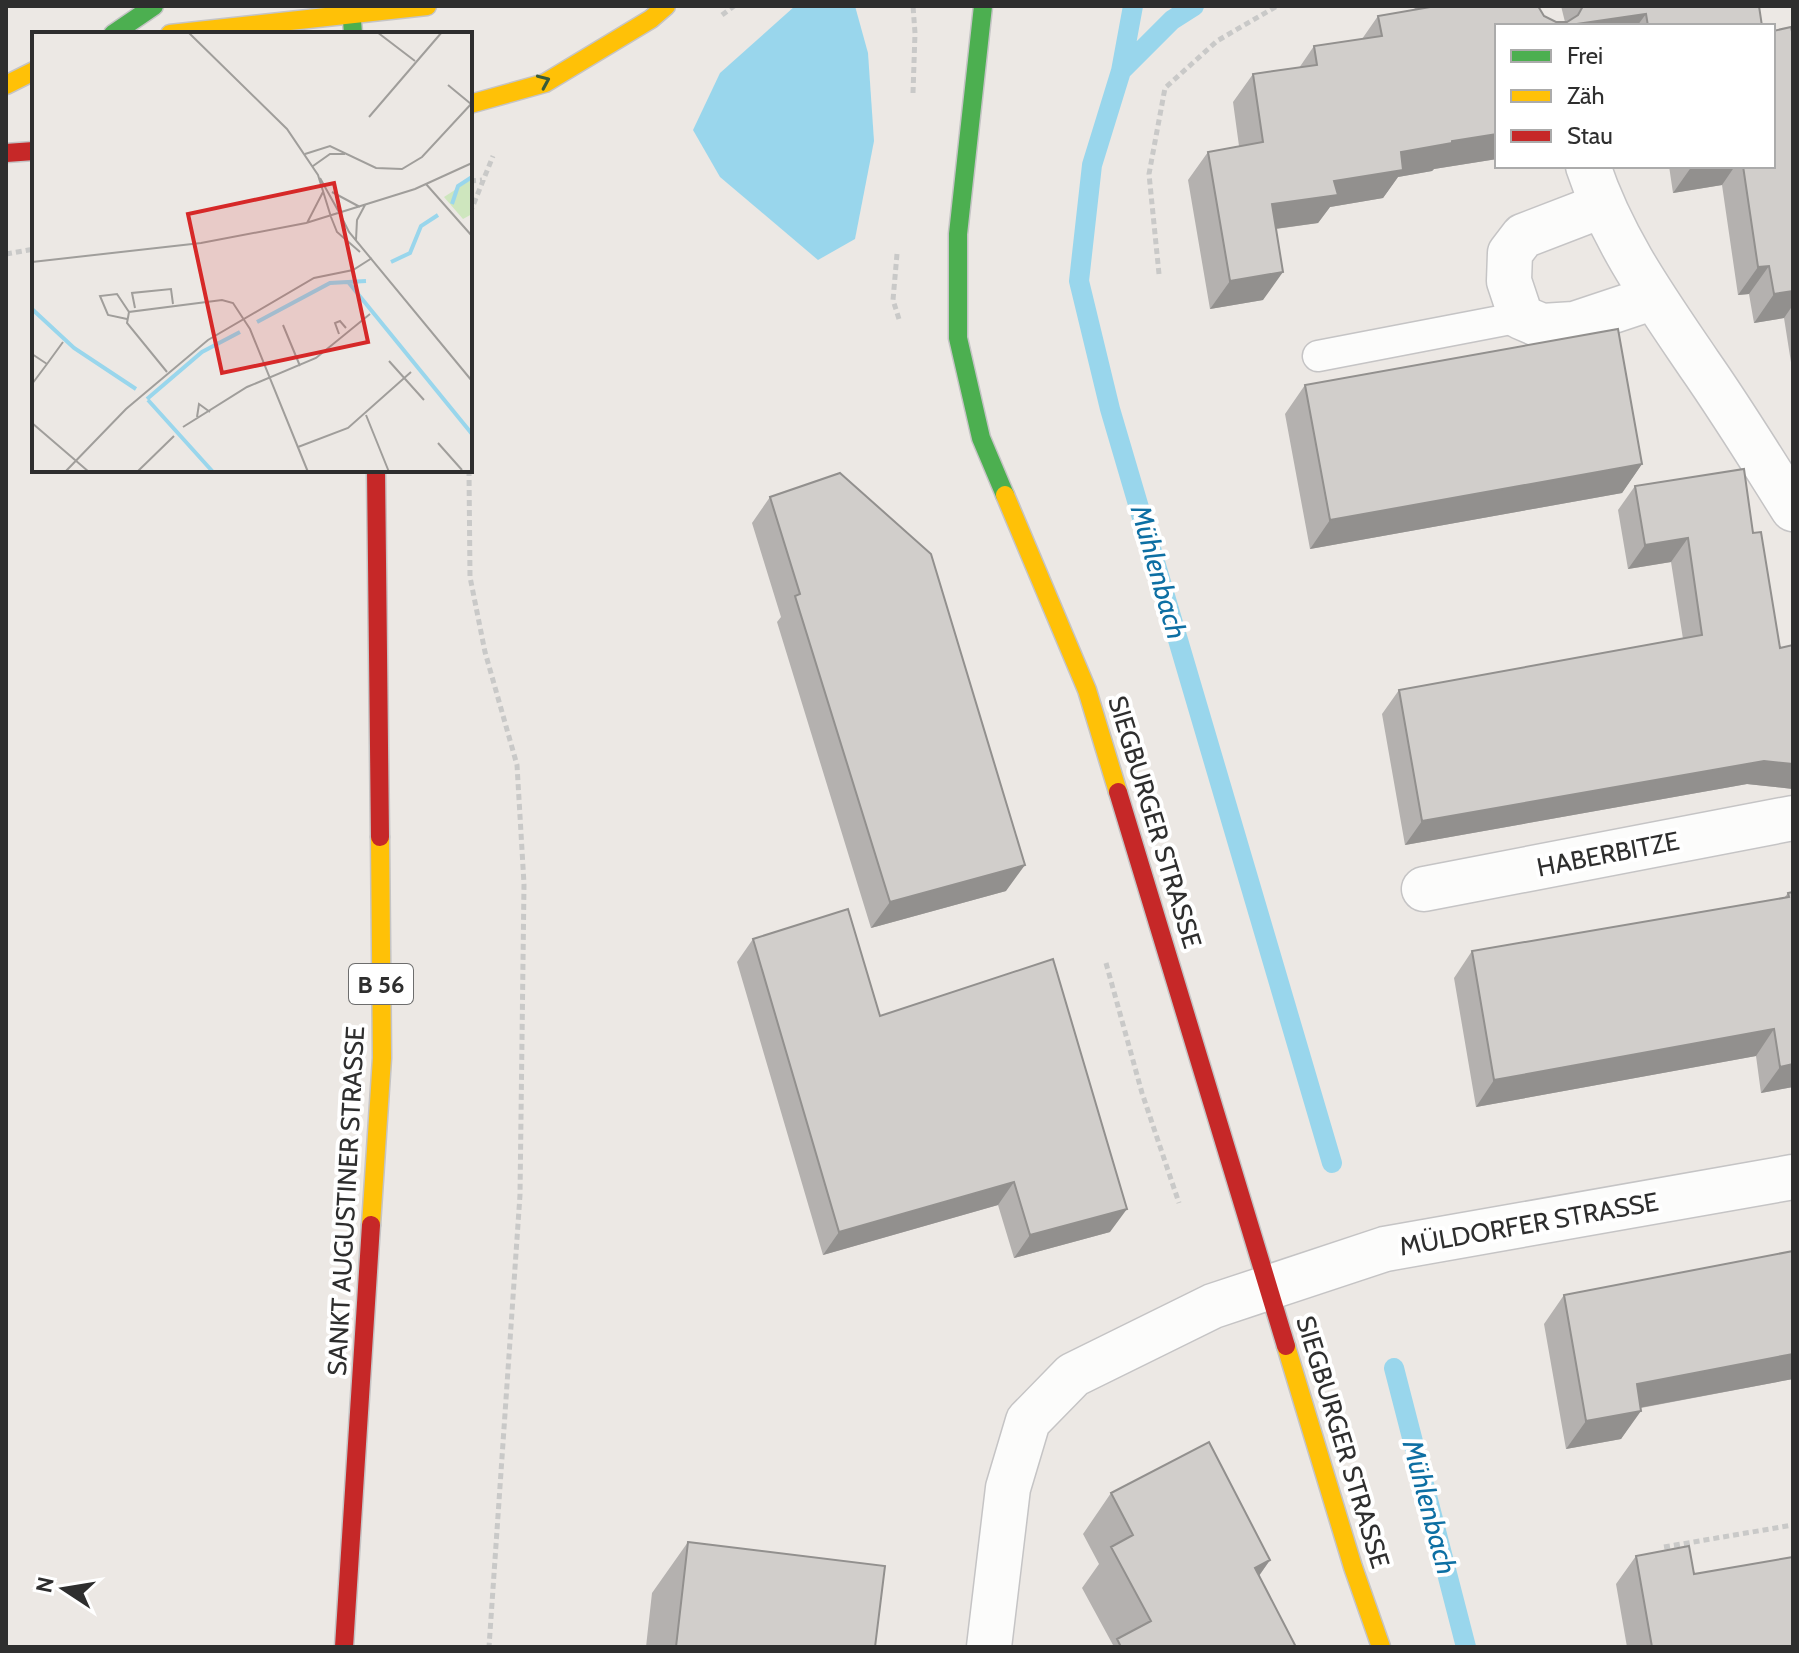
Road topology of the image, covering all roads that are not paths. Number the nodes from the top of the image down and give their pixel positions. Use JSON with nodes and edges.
{"nodes":[{"id":1,"x":154,"y":6,"type":"edge"},
{"id":2,"x":427,"y":6,"type":"edge"},
{"id":3,"x":666,"y":6,"type":"edge"},
{"id":4,"x":983,"y":6,"type":"edge"},
{"id":5,"x":352,"y":19,"type":"edge"},
{"id":6,"x":116,"y":32,"type":"edge"},
{"id":7,"x":194,"y":32,"type":"edge"},
{"id":8,"x":32,"y":72,"type":"edge"},
{"id":9,"x":6,"y":85,"type":"edge"},
{"id":10,"x":472,"y":103,"type":"edge"},
{"id":11,"x":32,"y":151,"type":"edge"},
{"id":12,"x":6,"y":153,"type":"edge"},
{"id":13,"x":1594,"y":186,"type":"edge"},
{"id":14,"x":1652,"y":298,"type":"junction"},
{"id":15,"x":1521,"y":317,"type":"junction"},
{"id":16,"x":1318,"y":356,"type":"dead end"},
{"id":17,"x":376,"y":472,"type":"edge"},
{"id":18,"x":1793,"y":509,"type":"edge"},
{"id":19,"x":1793,"y":818,"type":"edge"},
{"id":20,"x":1424,"y":889,"type":"dead end"},
{"id":21,"x":1793,"y":1177,"type":"edge"},
{"id":22,"x":1269,"y":1286,"type":"junction"},
{"id":23,"x":344,"y":1647,"type":"edge"},
{"id":24,"x":989,"y":1647,"type":"edge"},
{"id":25,"x":1381,"y":1647,"type":"edge"}],
"edges":[{"from":1,"to":6,"type":"main road"},
{"from":2,"to":5,"type":"main road"},
{"from":10,"to":3,"type":"main road","one_way":true},
{"from":4,"to":22,"type":"main road","name":"SIEGBURGER STRASSE"},
{"from":5,"to":7,"type":"main road"},
{"from":8,"to":9,"type":"main road"},
{"from":11,"to":12,"type":"main road"},
{"from":13,"to":14,"type":"street"},
{"from":13,"to":15,"type":"street"},
{"from":14,"to":15,"type":"street"},
{"from":14,"to":18,"type":"street"},
{"from":15,"to":16,"type":"lane"},
{"from":17,"to":23,"type":"main road","name":"SANKT AUGUSTINER STRASSE","number":"B 56"},
{"from":19,"to":20,"type":"street","name":"HABERBITZE"},
{"from":21,"to":22,"type":"street","name":"MÜLDORFER STRASSE"},
{"from":22,"to":24,"type":"street","name":"MÜLDORFER STRASSE"},
{"from":22,"to":25,"type":"main road","name":"SIEGBURGER STRASSE"}]}
